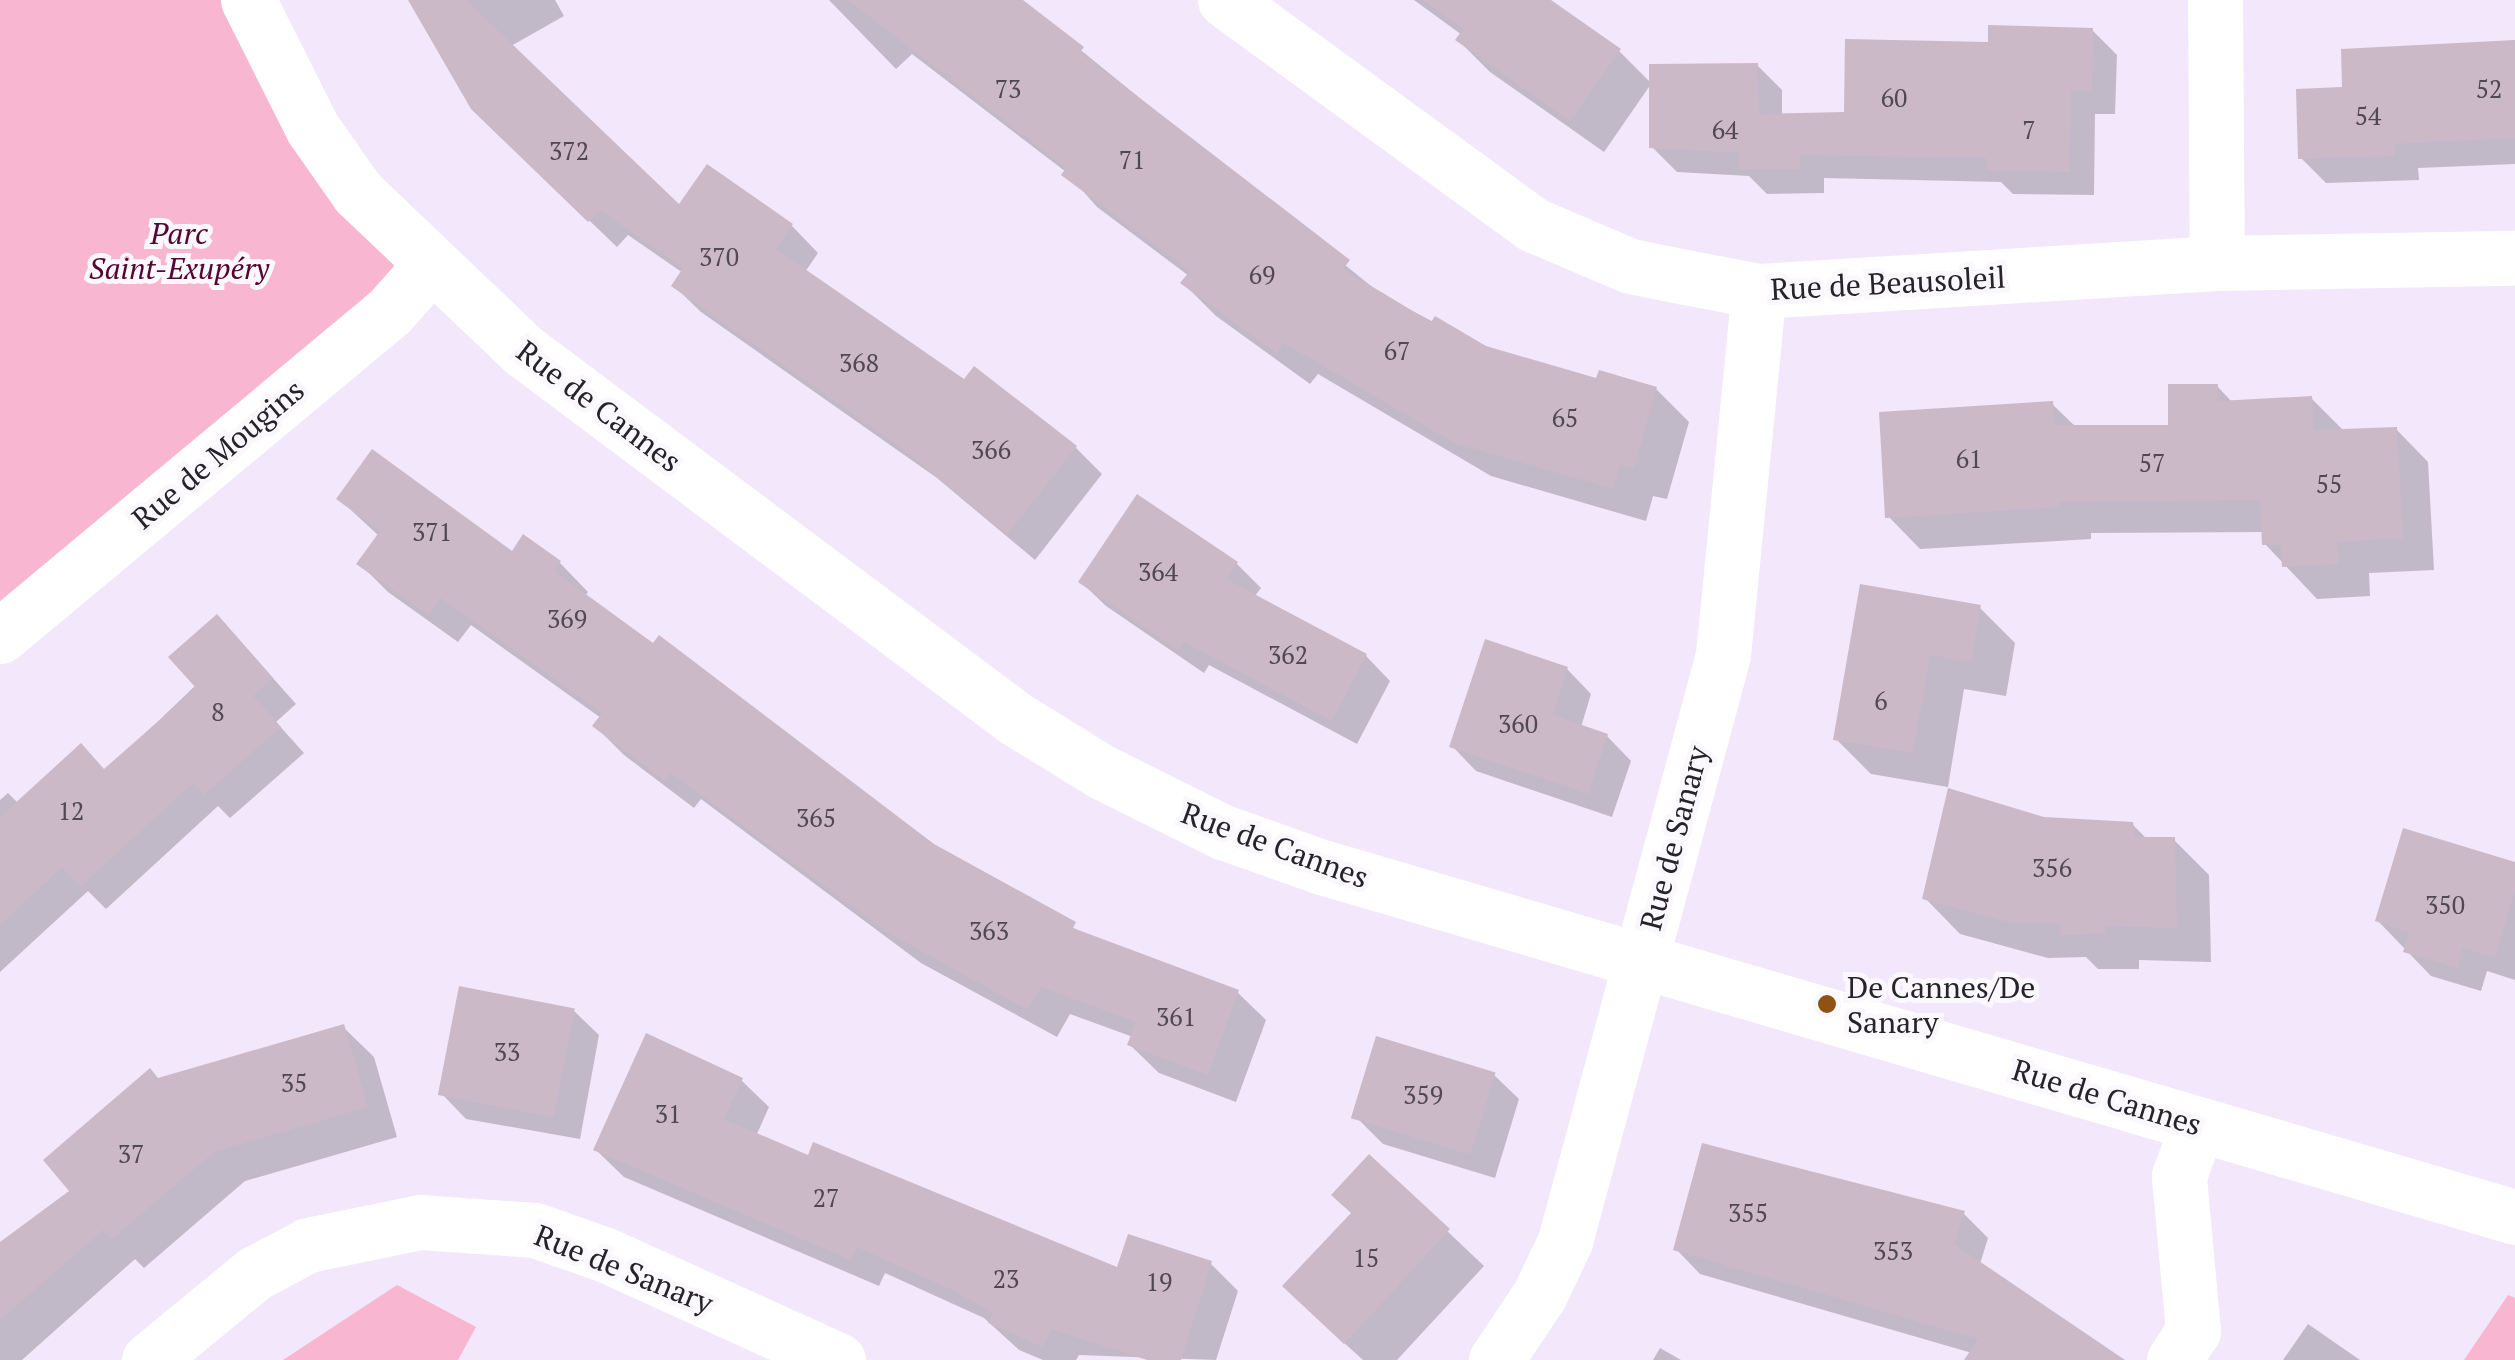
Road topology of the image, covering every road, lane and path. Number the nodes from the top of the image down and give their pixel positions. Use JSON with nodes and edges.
{"nodes":[{"id":1,"x":248,"y":0,"type":"edge"},
{"id":2,"x":1225,"y":0,"type":"edge"},
{"id":3,"x":2216,"y":0,"type":"edge"},
{"id":4,"x":2515,"y":258,"type":"edge"},
{"id":5,"x":2217,"y":263,"type":"junction"},
{"id":6,"x":430,"y":266,"type":"junction"},
{"id":7,"x":1758,"y":291,"type":"junction"},
{"id":8,"x":0,"y":636,"type":"edge"},
{"id":9,"x":1641,"y":958,"type":"junction"},
{"id":10,"x":2198,"y":1124,"type":"junction"},
{"id":11,"x":2515,"y":1217,"type":"edge"},
{"id":12,"x":765,"y":1346,"type":"edge"},
{"id":13,"x":149,"y":1360,"type":"edge"},
{"id":14,"x":838,"y":1360,"type":"edge"},
{"id":15,"x":1496,"y":1360,"type":"edge"},
{"id":16,"x":2174,"y":1360,"type":"edge"}],
"edges":[{"from":1,"to":6,"type":"street","name":"Rue de Cannes"},
{"from":2,"to":7,"type":"street","name":"Rue de Beausoleil"},
{"from":3,"to":5,"type":"street"},
{"from":4,"to":5,"type":"street","name":"Rue de Beausoleil"},
{"from":5,"to":7,"type":"street","name":"Rue de Beausoleil"},
{"from":6,"to":8,"type":"street","name":"Rue de Mougins"},
{"from":6,"to":9,"type":"street","name":"Rue de Cannes"},
{"from":7,"to":9,"type":"street","name":"Rue de Sanary"},
{"from":9,"to":10,"type":"street","name":"Rue de Cannes"},
{"from":9,"to":15,"type":"street","name":"Rue de Sanary"},
{"from":10,"to":11,"type":"street","name":"Rue de Cannes"},
{"from":10,"to":16,"type":"street"},
{"from":12,"to":13,"type":"street","name":"Rue de Sanary"},
{"from":12,"to":14,"type":"street","name":"Rue de Sanary"}]}
